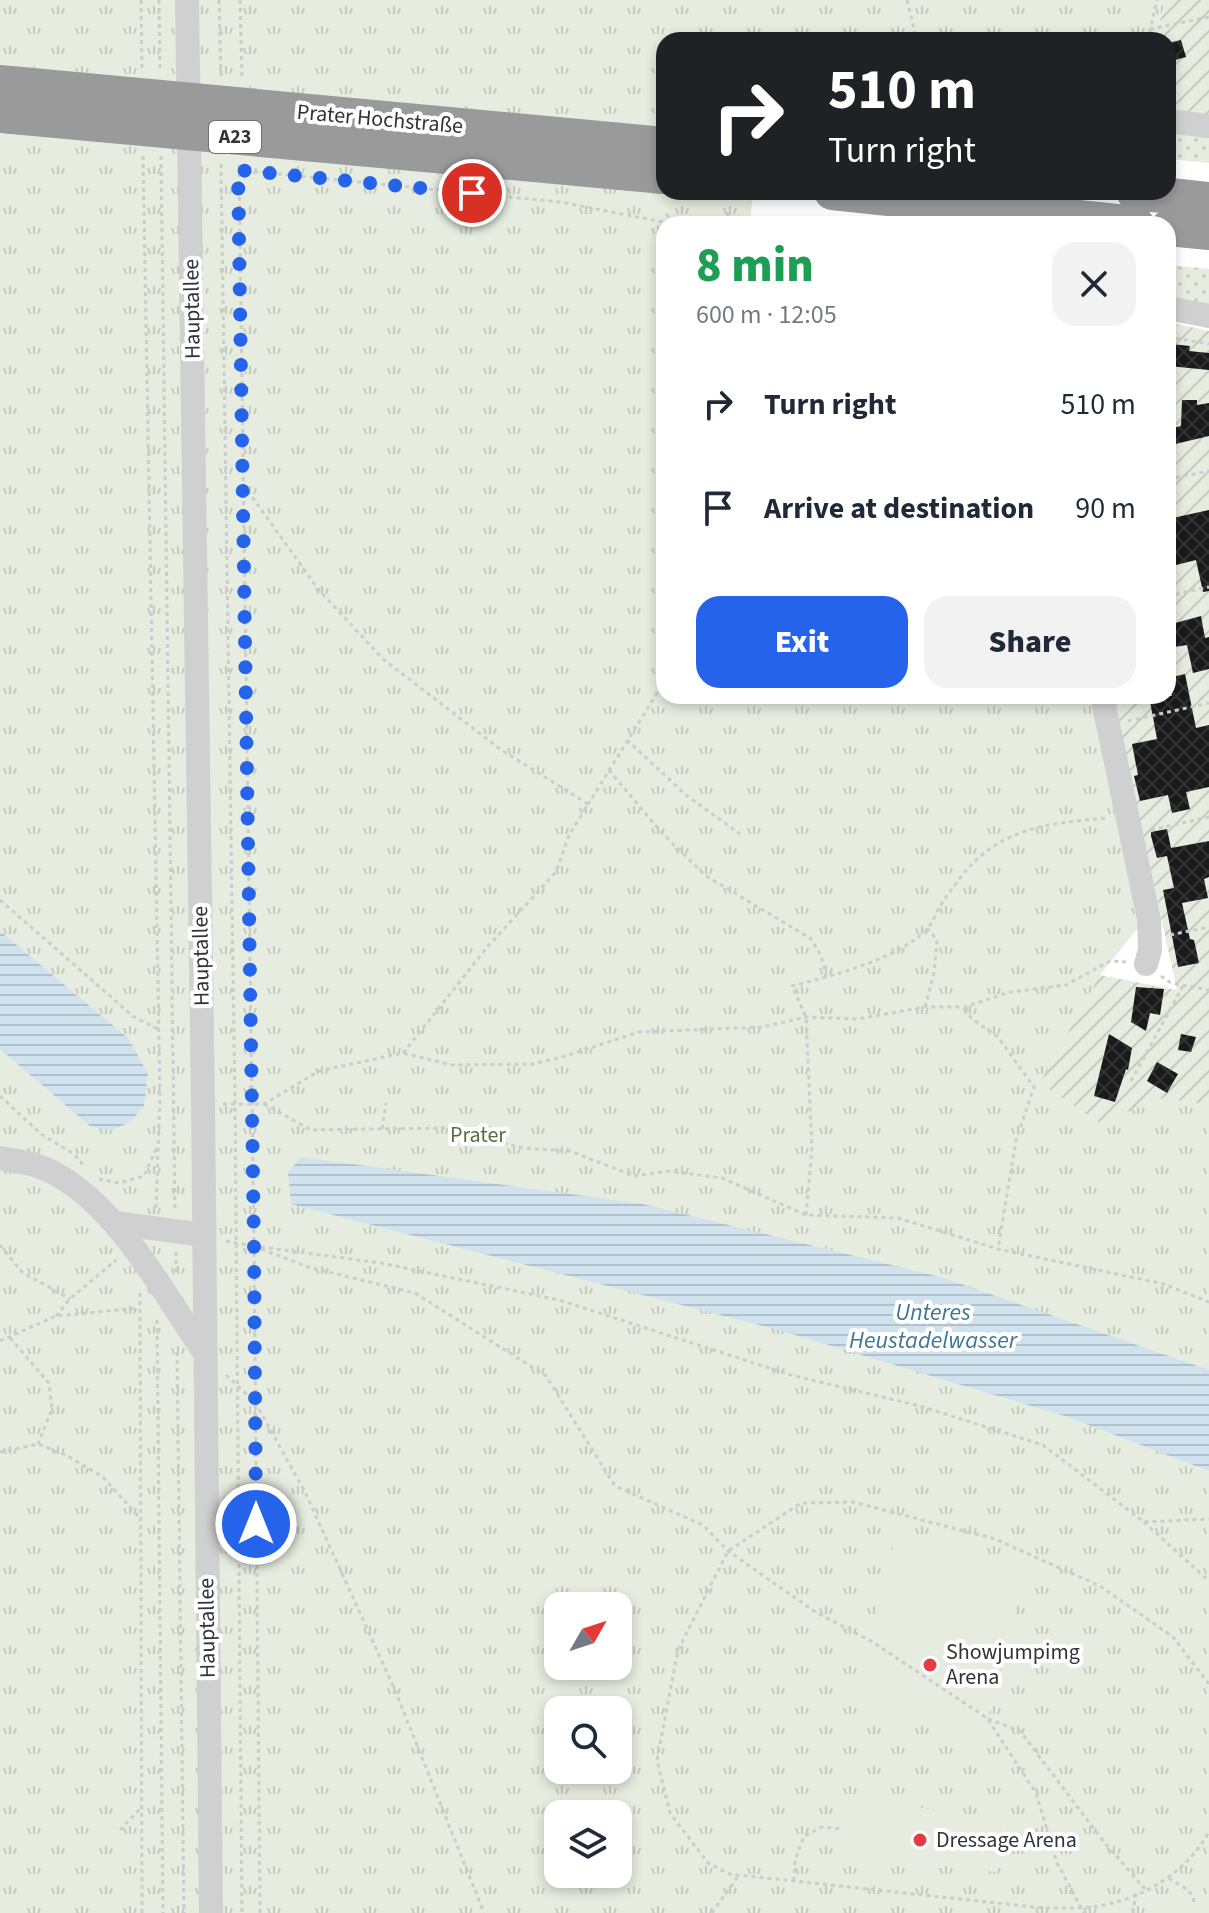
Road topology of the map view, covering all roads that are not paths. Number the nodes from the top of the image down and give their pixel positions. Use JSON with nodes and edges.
{"nodes":[{"id":1,"x":187,"y":0,"type":"edge"},
{"id":2,"x":0,"y":83,"type":"edge"},
{"id":3,"x":0,"y":115,"type":"edge"},
{"id":4,"x":1176,"y":122,"type":"edge"},
{"id":5,"x":1209,"y":126,"type":"edge"},
{"id":6,"x":656,"y":144,"type":"edge"},
{"id":7,"x":656,"y":175,"type":"edge"},
{"id":8,"x":1176,"y":196,"type":"edge"},
{"id":9,"x":908,"y":200,"type":"edge"},
{"id":10,"x":1209,"y":200,"type":"edge"},
{"id":11,"x":1060,"y":216,"type":"edge"},
{"id":12,"x":1176,"y":229,"type":"edge"},
{"id":13,"x":1209,"y":232,"type":"edge"},
{"id":14,"x":1176,"y":310,"type":"edge"},
{"id":15,"x":1209,"y":316,"type":"edge"},
{"id":16,"x":1104,"y":704,"type":"edge"},
{"id":17,"x":1146,"y":964,"type":"road end"},
{"id":18,"x":0,"y":1158,"type":"edge"},
{"id":19,"x":115,"y":1223,"type":"junction"},
{"id":20,"x":204,"y":1235,"type":"junction"},
{"id":21,"x":204,"y":1352,"type":"junction"},
{"id":22,"x":211,"y":1913,"type":"edge"}],
"edges":[{"from":1,"to":20,"type":"street","name":"Hauptallee"},
{"from":2,"to":6,"type":"highway","name":"Prater Hochstraße","number":"A23"},
{"from":3,"to":7,"type":"highway","name":"Prater Hochstraße","number":"A23"},
{"from":4,"to":5,"type":"street"},
{"from":8,"to":10,"type":"highway"},
{"from":9,"to":11,"type":"highway"},
{"from":12,"to":13,"type":"highway"},
{"from":14,"to":15,"type":"street"},
{"from":16,"to":17,"type":"street"},
{"from":18,"to":19,"type":"street"},
{"from":19,"to":20,"type":"street"},
{"from":19,"to":21,"type":"street"},
{"from":20,"to":21,"type":"street","name":"Hauptallee"},
{"from":21,"to":22,"type":"street","name":"Hauptallee"}]}
